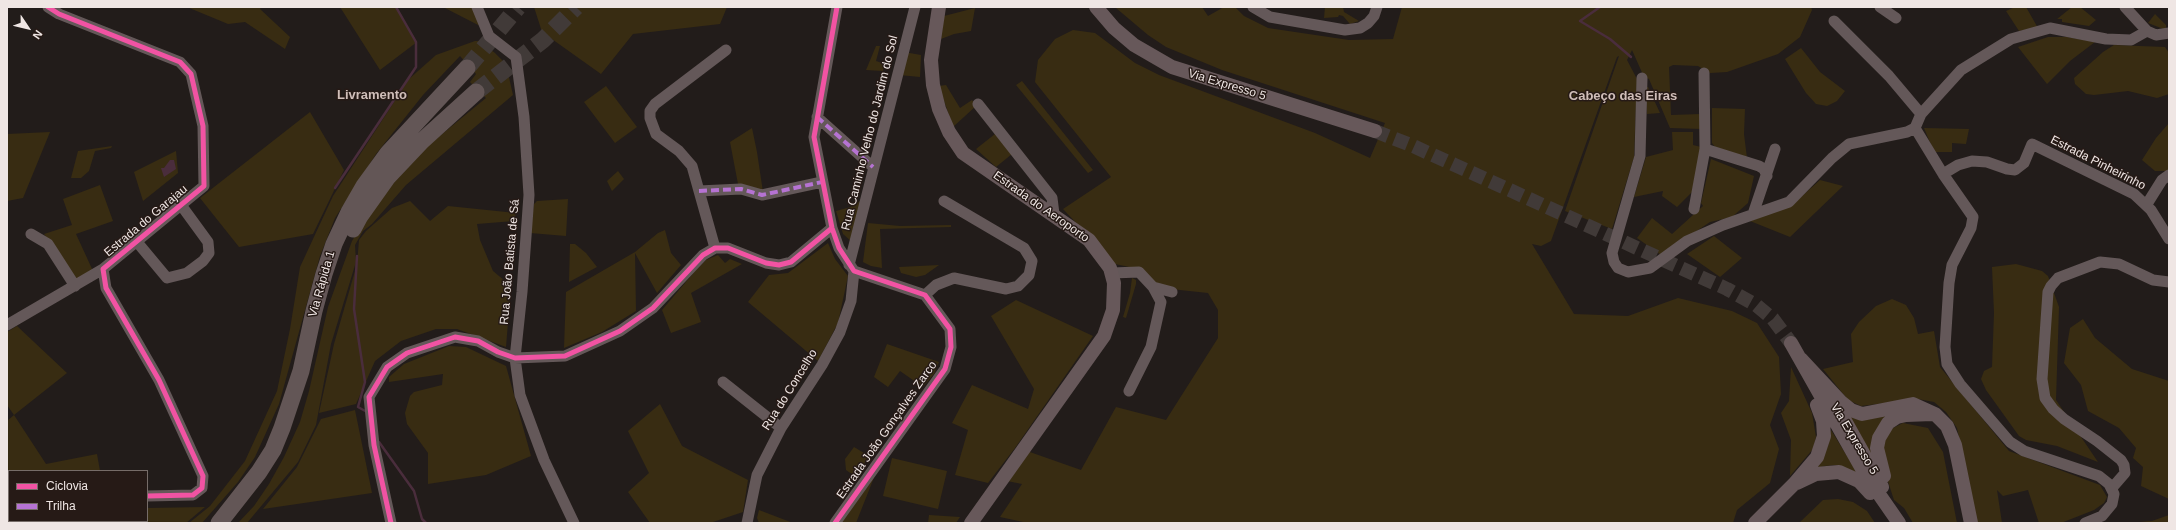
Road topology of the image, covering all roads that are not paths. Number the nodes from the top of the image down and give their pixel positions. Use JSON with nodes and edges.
{"nodes":[{"id":1,"x":48,"y":7,"type":"edge"},
{"id":2,"x":477,"y":7,"type":"edge"},
{"id":3,"x":837,"y":7,"type":"edge"},
{"id":4,"x":915,"y":7,"type":"edge"},
{"id":5,"x":939,"y":7,"type":"edge"},
{"id":6,"x":1096,"y":7,"type":"edge"},
{"id":7,"x":1253,"y":7,"type":"edge"},
{"id":8,"x":1377,"y":7,"type":"edge"},
{"id":9,"x":1880,"y":7,"type":"edge"},
{"id":10,"x":2125,"y":7,"type":"edge"},
{"id":11,"x":1896,"y":18,"type":"dead end"},
{"id":12,"x":1834,"y":21,"type":"dead end"},
{"id":13,"x":2147,"y":31,"type":"junction"},
{"id":14,"x":2169,"y":33,"type":"edge"},
{"id":15,"x":726,"y":50,"type":"dead end"},
{"id":16,"x":467,"y":68,"type":"tunnel mouth"},
{"id":17,"x":1704,"y":73,"type":"dead end"},
{"id":18,"x":1642,"y":78,"type":"dead end"},
{"id":19,"x":476,"y":92,"type":"tunnel mouth"},
{"id":20,"x":978,"y":104,"type":"dead end"},
{"id":21,"x":1921,"y":114,"type":"junction"},
{"id":22,"x":817,"y":117,"type":"junction"},
{"id":23,"x":1915,"y":128,"type":"junction"},
{"id":24,"x":1375,"y":131,"type":"tunnel mouth"},
{"id":25,"x":1705,"y":149,"type":"junction"},
{"id":26,"x":1775,"y":149,"type":"dead end"},
{"id":27,"x":873,"y":167,"type":"junction"},
{"id":28,"x":1943,"y":174,"type":"junction"},
{"id":29,"x":2169,"y":175,"type":"edge"},
{"id":30,"x":1766,"y":176,"type":"junction"},
{"id":31,"x":822,"y":182,"type":"junction"},
{"id":32,"x":699,"y":191,"type":"junction"},
{"id":33,"x":944,"y":201,"type":"dead end"},
{"id":34,"x":2147,"y":204,"type":"junction"},
{"id":35,"x":181,"y":205,"type":"junction"},
{"id":36,"x":1694,"y":209,"type":"dead end"},
{"id":37,"x":1054,"y":214,"type":"junction"},
{"id":38,"x":1753,"y":214,"type":"junction"},
{"id":39,"x":832,"y":228,"type":"junction"},
{"id":40,"x":30,"y":234,"type":"dead end"},
{"id":41,"x":2169,"y":239,"type":"edge"},
{"id":42,"x":137,"y":242,"type":"junction"},
{"id":43,"x":715,"y":248,"type":"junction"},
{"id":44,"x":852,"y":268,"type":"junction"},
{"id":45,"x":103,"y":269,"type":"junction"},
{"id":46,"x":1112,"y":273,"type":"junction"},
{"id":47,"x":2169,"y":282,"type":"edge"},
{"id":48,"x":75,"y":286,"type":"junction"},
{"id":49,"x":1153,"y":287,"type":"junction"},
{"id":50,"x":1172,"y":292,"type":"dead end"},
{"id":51,"x":925,"y":295,"type":"junction"},
{"id":52,"x":7,"y":325,"type":"edge"},
{"id":53,"x":1791,"y":344,"type":"tunnel mouth"},
{"id":54,"x":515,"y":358,"type":"junction"},
{"id":55,"x":1801,"y":359,"type":"junction"},
{"id":56,"x":723,"y":382,"type":"dead end"},
{"id":57,"x":1129,"y":391,"type":"dead end"},
{"id":58,"x":1935,"y":414,"type":"junction"},
{"id":59,"x":781,"y":428,"type":"junction"},
{"id":60,"x":1794,"y":484,"type":"junction"},
{"id":61,"x":2112,"y":488,"type":"junction"},
{"id":62,"x":148,"y":496,"type":"edge"},
{"id":63,"x":219,"y":523,"type":"edge"},
{"id":64,"x":232,"y":523,"type":"edge"},
{"id":65,"x":391,"y":523,"type":"edge"},
{"id":66,"x":574,"y":523,"type":"edge"},
{"id":67,"x":747,"y":523,"type":"edge"},
{"id":68,"x":835,"y":523,"type":"edge"},
{"id":69,"x":972,"y":523,"type":"edge"},
{"id":70,"x":1755,"y":523,"type":"edge"},
{"id":71,"x":1899,"y":523,"type":"edge"},
{"id":72,"x":1971,"y":523,"type":"edge"},
{"id":73,"x":2085,"y":523,"type":"edge"}],
"edges":[{"from":1,"to":35,"type":"street","name":"Estrada do Garajau"},
{"from":2,"to":54,"type":"street","name":"Rua João Batista de Sá"},
{"from":3,"to":22,"type":"street"},
{"from":4,"to":27,"type":"street","name":"Rua Caminho Velho do Jardim do Sol"},
{"from":5,"to":37,"type":"main road","name":"Estrada do Aeroporto"},
{"from":6,"to":24,"type":"main road","name":"Via Expresso 5"},
{"from":7,"to":8,"type":"street"},
{"from":9,"to":11,"type":"street"},
{"from":10,"to":13,"type":"street"},
{"from":12,"to":21,"type":"street"},
{"from":13,"to":14,"type":"street"},
{"from":13,"to":21,"type":"street"},
{"from":15,"to":32,"type":"street"},
{"from":16,"to":63,"type":"highway","name":"Via Rápida 1"},
{"from":17,"to":25,"type":"street"},
{"from":18,"to":38,"type":"street"},
{"from":19,"to":64,"type":"highway","name":"Via Rápida 1"},
{"from":20,"to":37,"type":"street"},
{"from":21,"to":23,"type":"street"},
{"from":22,"to":27,"type":"street"},
{"from":22,"to":31,"type":"street"},
{"from":23,"to":28,"type":"street"},
{"from":23,"to":38,"type":"street"},
{"from":25,"to":30,"type":"street"},
{"from":25,"to":36,"type":"street"},
{"from":26,"to":30,"type":"street"},
{"from":27,"to":44,"type":"street","name":"Rua Caminho Velho do Jardim do Sol"},
{"from":28,"to":34,"type":"street","name":"Estrada Pinheirinho"},
{"from":28,"to":61,"type":"street"},
{"from":29,"to":34,"type":"street"},
{"from":30,"to":38,"type":"street"},
{"from":31,"to":32,"type":"street"},
{"from":31,"to":39,"type":"street"},
{"from":32,"to":43,"type":"street"},
{"from":33,"to":51,"type":"street"},
{"from":34,"to":41,"type":"street","name":"Estrada Pinheirinho"},
{"from":35,"to":42,"type":"street","name":"Estrada do Garajau"},
{"from":35,"to":42,"type":"street"},
{"from":37,"to":46,"type":"main road","name":"Estrada do Aeroporto"},
{"from":39,"to":43,"type":"street"},
{"from":39,"to":44,"type":"street"},
{"from":40,"to":48,"type":"street"},
{"from":42,"to":45,"type":"street","name":"Estrada do Garajau"},
{"from":43,"to":54,"type":"street"},
{"from":44,"to":51,"type":"street"},
{"from":44,"to":59,"type":"street","name":"Rua do Concelho"},
{"from":45,"to":48,"type":"street"},
{"from":45,"to":62,"type":"street","name":"Estrada do Garajau"},
{"from":46,"to":49,"type":"street"},
{"from":46,"to":69,"type":"main road","name":"Estrada do Aeroporto"},
{"from":47,"to":61,"type":"street"},
{"from":48,"to":52,"type":"street"},
{"from":49,"to":50,"type":"street"},
{"from":49,"to":57,"type":"street"},
{"from":51,"to":68,"type":"street","name":"Estrada João Gonçalves Zarco"},
{"from":53,"to":55,"type":"main road","name":"Via Expresso 5"},
{"from":54,"to":65,"type":"street"},
{"from":54,"to":66,"type":"street","name":"Rua João Batista de Sá"},
{"from":55,"to":58,"type":"main road"},
{"from":55,"to":60,"type":"main road"},
{"from":55,"to":71,"type":"main road","name":"Via Expresso 5"},
{"from":56,"to":59,"type":"street"},
{"from":58,"to":71,"type":"main road"},
{"from":58,"to":72,"type":"main road"},
{"from":59,"to":67,"type":"street","name":"Rua do Concelho"},
{"from":60,"to":70,"type":"main road"},
{"from":60,"to":71,"type":"main road"},
{"from":61,"to":73,"type":"street"}]}
